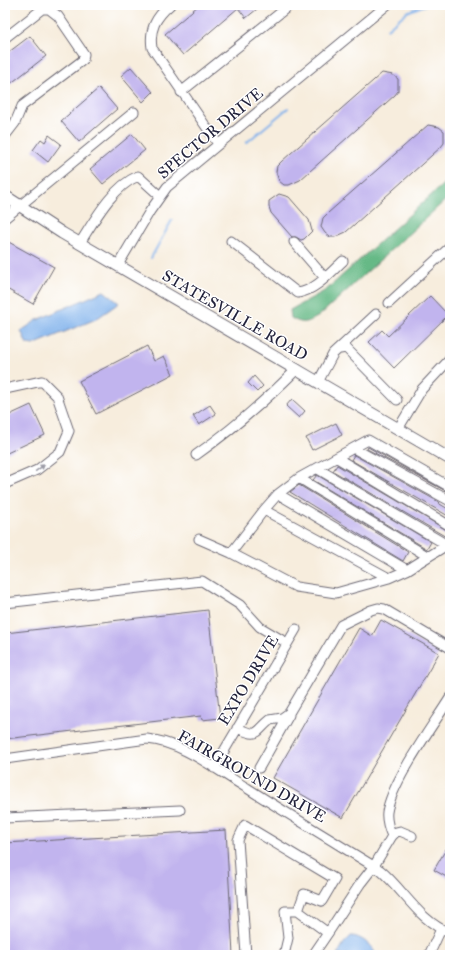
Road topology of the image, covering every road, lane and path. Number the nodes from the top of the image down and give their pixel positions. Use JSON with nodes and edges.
{"nodes":[{"id":1,"x":170,"y":5,"type":"edge"},
{"id":2,"x":290,"y":5,"type":"edge"},
{"id":3,"x":387,"y":5,"type":"edge"},
{"id":4,"x":5,"y":38,"type":"edge"},
{"id":5,"x":181,"y":92,"type":"junction"},
{"id":6,"x":134,"y":112,"type":"dead end"},
{"id":7,"x":5,"y":136,"type":"edge"},
{"id":8,"x":218,"y":144,"type":"junction"},
{"id":9,"x":5,"y":196,"type":"edge"},
{"id":10,"x":160,"y":196,"type":"junction"},
{"id":11,"x":19,"y":206,"type":"junction"},
{"id":12,"x":5,"y":218,"type":"edge"},
{"id":13,"x":231,"y":241,"type":"dead end"},
{"id":14,"x":294,"y":242,"type":"dead end"},
{"id":15,"x":80,"y":243,"type":"junction"},
{"id":16,"x":450,"y":247,"type":"edge"},
{"id":17,"x":344,"y":261,"type":"dead end"},
{"id":18,"x":118,"y":265,"type":"junction"},
{"id":19,"x":325,"y":278,"type":"junction"},
{"id":20,"x":389,"y":303,"type":"dead end"},
{"id":21,"x":376,"y":314,"type":"dead end"},
{"id":22,"x":340,"y":349,"type":"junction"},
{"id":23,"x":450,"y":359,"type":"edge"},
{"id":24,"x":297,"y":369,"type":"junction"},
{"id":25,"x":318,"y":382,"type":"junction"},
{"id":26,"x":5,"y":389,"type":"edge"},
{"id":27,"x":397,"y":400,"type":"dead end"},
{"id":28,"x":398,"y":429,"type":"junction"},
{"id":29,"x":355,"y":449,"type":"junction"},
{"id":30,"x":196,"y":455,"type":"dead end"},
{"id":31,"x":338,"y":458,"type":"junction"},
{"id":32,"x":450,"y":460,"type":"edge"},
{"id":33,"x":318,"y":469,"type":"junction"},
{"id":34,"x":300,"y":478,"type":"junction"},
{"id":35,"x":5,"y":484,"type":"edge"},
{"id":36,"x":450,"y":487,"type":"edge"},
{"id":37,"x":278,"y":494,"type":"junction"},
{"id":38,"x":450,"y":501,"type":"edge"},
{"id":39,"x":264,"y":510,"type":"junction"},
{"id":40,"x":450,"y":526,"type":"edge"},
{"id":41,"x":199,"y":540,"type":"dead end"},
{"id":42,"x":448,"y":544,"type":"edge"},
{"id":43,"x":231,"y":553,"type":"junction"},
{"id":44,"x":427,"y":556,"type":"junction"},
{"id":45,"x":407,"y":570,"type":"junction"},
{"id":46,"x":389,"y":578,"type":"junction"},
{"id":47,"x":5,"y":603,"type":"edge"},
{"id":48,"x":296,"y":629,"type":"dead end"},
{"id":49,"x":287,"y":643,"type":"junction"},
{"id":50,"x":450,"y":648,"type":"edge"},
{"id":51,"x":450,"y":698,"type":"edge"},
{"id":52,"x":289,"y":714,"type":"junction"},
{"id":53,"x":237,"y":728,"type":"junction"},
{"id":54,"x":5,"y":759,"type":"edge"},
{"id":55,"x":214,"y":768,"type":"junction"},
{"id":56,"x":258,"y":768,"type":"dead end"},
{"id":57,"x":180,"y":810,"type":"dead end"},
{"id":58,"x":5,"y":818,"type":"edge"},
{"id":59,"x":392,"y":836,"type":"junction"},
{"id":60,"x":412,"y":836,"type":"dead end"},
{"id":61,"x":374,"y":866,"type":"junction"},
{"id":62,"x":298,"y":911,"type":"junction"},
{"id":63,"x":441,"y":929,"type":"junction"},
{"id":64,"x":328,"y":933,"type":"junction"},
{"id":65,"x":450,"y":933,"type":"edge"},
{"id":66,"x":246,"y":955,"type":"edge"},
{"id":67,"x":284,"y":955,"type":"edge"},
{"id":68,"x":313,"y":955,"type":"edge"},
{"id":69,"x":429,"y":955,"type":"edge"}],
"edges":[{"from":1,"to":5,"type":"street"},
{"from":2,"to":5,"type":"street"},
{"from":3,"to":8,"type":"street","name":"SPECTOR DRIVE"},
{"from":4,"to":7,"type":"street"},
{"from":5,"to":8,"type":"street"},
{"from":6,"to":11,"type":"street"},
{"from":8,"to":10,"type":"street","name":"SPECTOR DRIVE"},
{"from":9,"to":11,"type":"main road","name":"STATESVILLE ROAD"},
{"from":10,"to":15,"type":"street"},
{"from":10,"to":18,"type":"street","name":"SPECTOR DRIVE"},
{"from":11,"to":12,"type":"street"},
{"from":11,"to":15,"type":"main road","name":"STATESVILLE ROAD"},
{"from":13,"to":19,"type":"street"},
{"from":14,"to":19,"type":"street"},
{"from":15,"to":18,"type":"main road","name":"STATESVILLE ROAD"},
{"from":16,"to":20,"type":"street"},
{"from":17,"to":19,"type":"street"},
{"from":18,"to":24,"type":"main road","name":"STATESVILLE ROAD"},
{"from":21,"to":22,"type":"street"},
{"from":22,"to":25,"type":"street"},
{"from":22,"to":27,"type":"street"},
{"from":23,"to":28,"type":"street"},
{"from":24,"to":25,"type":"main road","name":"STATESVILLE ROAD"},
{"from":24,"to":30,"type":"street"},
{"from":25,"to":28,"type":"main road","name":"STATESVILLE ROAD"},
{"from":35,"to":26,"type":"street","one_way":true},
{"from":28,"to":32,"type":"main road","name":"STATESVILLE ROAD"},
{"from":29,"to":31,"type":"street"},
{"from":29,"to":36,"type":"street"},
{"from":29,"to":38,"type":"street"},
{"from":31,"to":33,"type":"street"},
{"from":31,"to":40,"type":"street"},
{"from":33,"to":34,"type":"street"},
{"from":33,"to":42,"type":"street"},
{"from":34,"to":37,"type":"street"},
{"from":34,"to":44,"type":"street"},
{"from":37,"to":39,"type":"street"},
{"from":37,"to":45,"type":"street"},
{"from":39,"to":43,"type":"street"},
{"from":39,"to":46,"type":"street"},
{"from":41,"to":43,"type":"street"},
{"from":42,"to":44,"type":"street"},
{"from":43,"to":46,"type":"street"},
{"from":44,"to":45,"type":"street"},
{"from":45,"to":46,"type":"street"},
{"from":47,"to":49,"type":"street"},
{"from":48,"to":49,"type":"street","name":"EXPO DRIVE"},
{"from":49,"to":53,"type":"street","name":"EXPO DRIVE"},
{"from":50,"to":52,"type":"street"},
{"from":51,"to":59,"type":"street"},
{"from":52,"to":53,"type":"street"},
{"from":52,"to":56,"type":"street"},
{"from":53,"to":55,"type":"street","name":"EXPO DRIVE"},
{"from":54,"to":55,"type":"street","name":"FAIRGROUND DRIVE"},
{"from":55,"to":61,"type":"street","name":"FAIRGROUND DRIVE"},
{"from":57,"to":58,"type":"street"},
{"from":59,"to":60,"type":"street"},
{"from":59,"to":61,"type":"street"},
{"from":61,"to":63,"type":"street","name":"FAIRGROUND DRIVE"},
{"from":61,"to":64,"type":"street"},
{"from":62,"to":64,"type":"street"},
{"from":62,"to":66,"type":"street"},
{"from":62,"to":67,"type":"street"},
{"from":63,"to":65,"type":"street","name":"FAIRGROUND DRIVE"},
{"from":63,"to":69,"type":"street"},
{"from":64,"to":68,"type":"street"}]}
